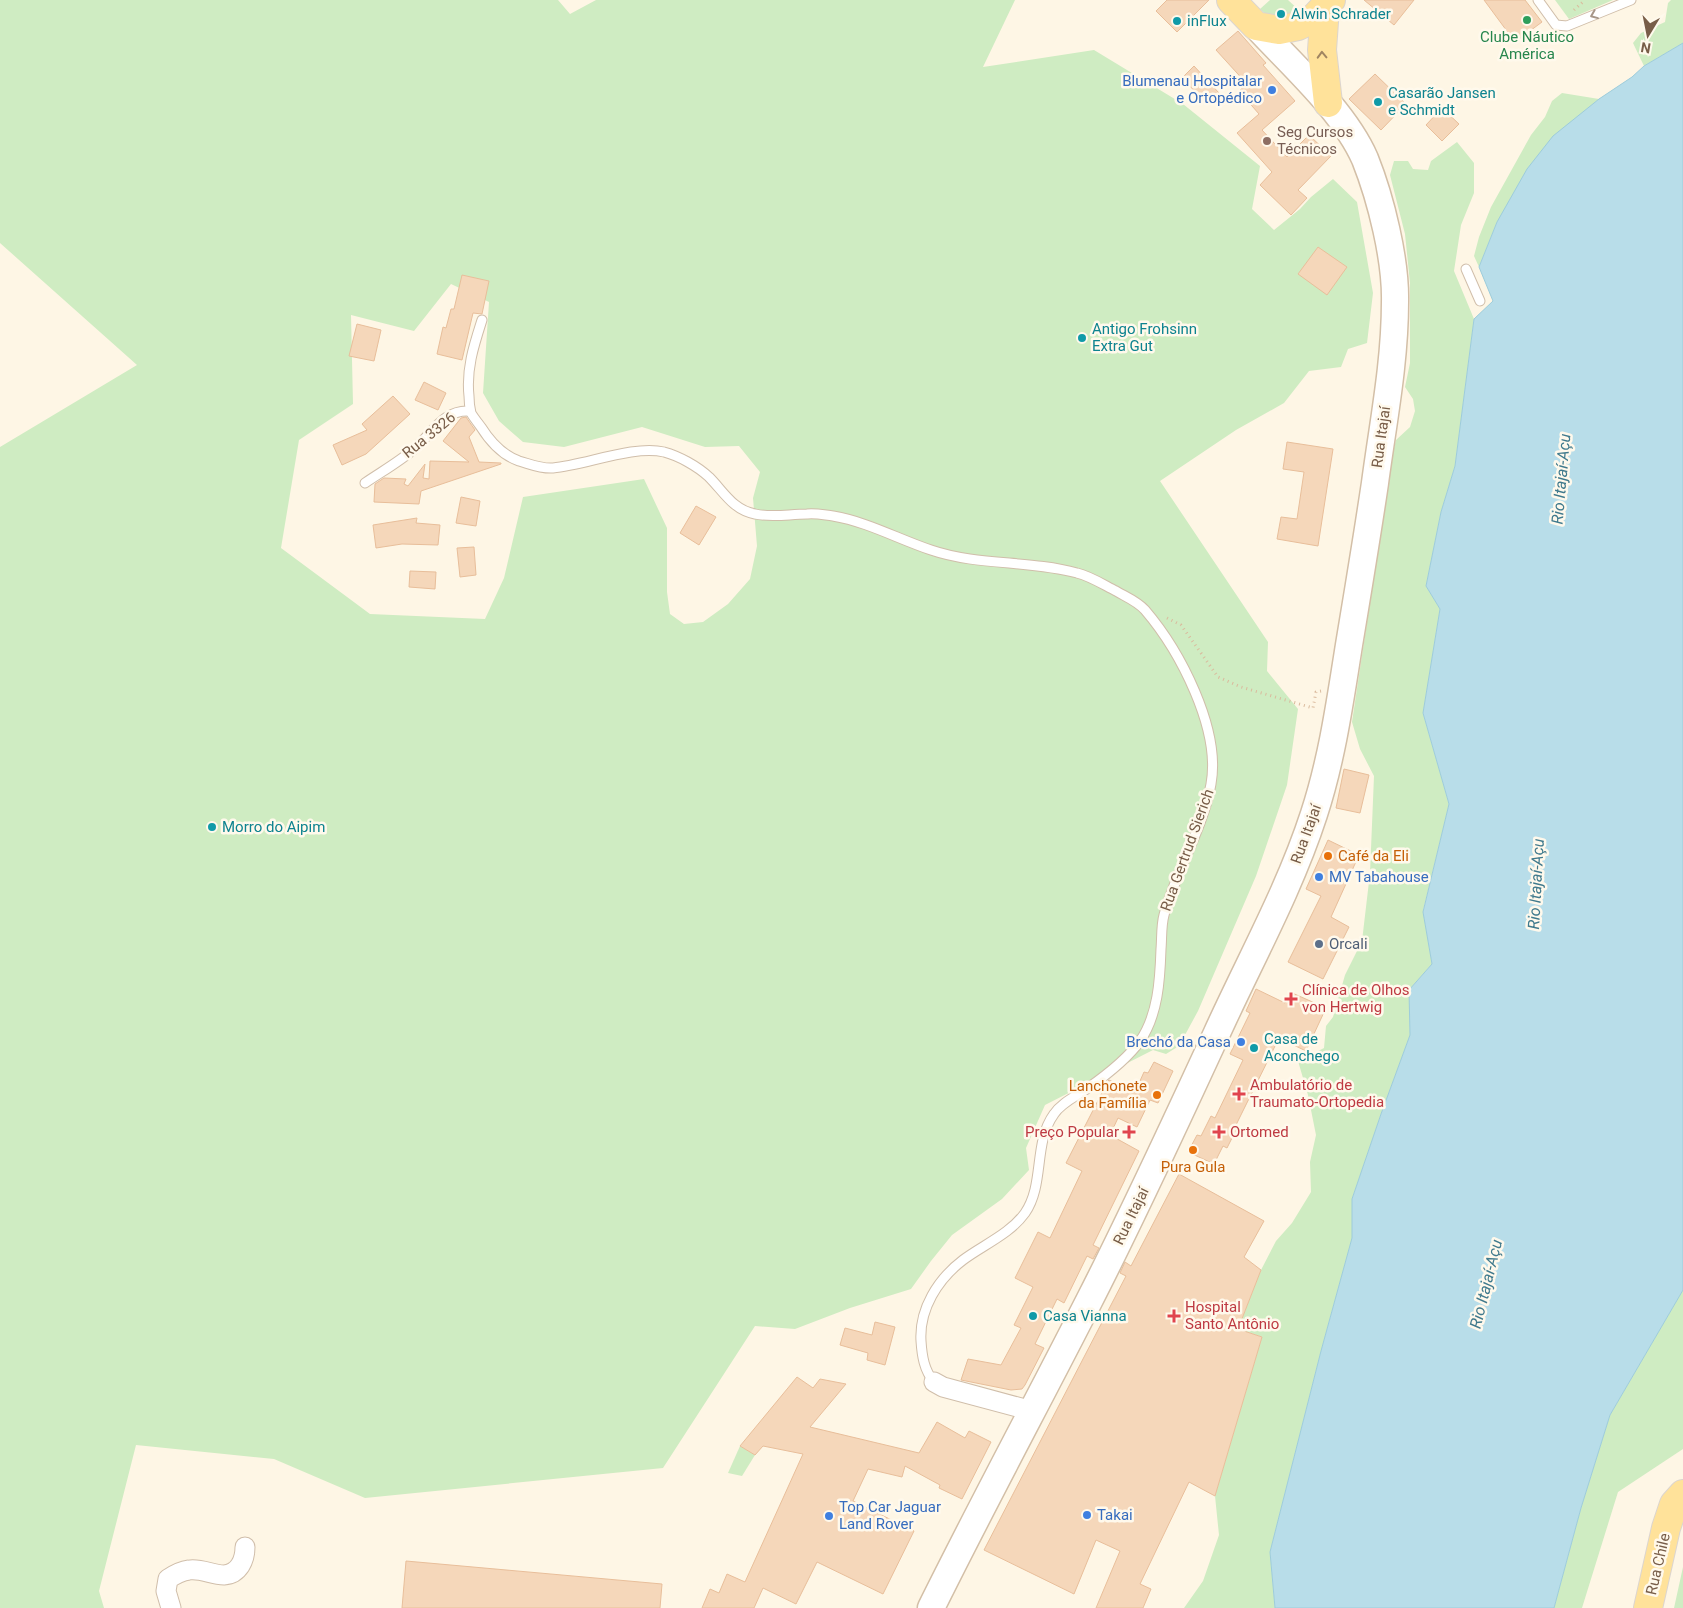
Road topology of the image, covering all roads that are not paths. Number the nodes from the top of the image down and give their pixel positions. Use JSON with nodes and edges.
{"nodes":[{"id":1,"x":1231,"y":0,"type":"edge"},
{"id":2,"x":1538,"y":0,"type":"edge"},
{"id":3,"x":1631,"y":0,"type":"edge"},
{"id":4,"x":1328,"y":4,"type":"edge"},
{"id":5,"x":1256,"y":26,"type":"junction"},
{"id":6,"x":1328,"y":103,"type":"junction"},
{"id":7,"x":1466,"y":269,"type":"dead end"},
{"id":8,"x":1480,"y":301,"type":"dead end"},
{"id":9,"x":482,"y":320,"type":"dead end"},
{"id":10,"x":470,"y":411,"type":"junction"},
{"id":11,"x":365,"y":483,"type":"dead end"},
{"id":12,"x":934,"y":1382,"type":"joint"},
{"id":13,"x":1032,"y":1410,"type":"junction"},
{"id":14,"x":1683,"y":1494,"type":"edge"},
{"id":15,"x":245,"y":1547,"type":"dead end"},
{"id":16,"x":171,"y":1608,"type":"edge"},
{"id":17,"x":931,"y":1608,"type":"edge"},
{"id":18,"x":1648,"y":1608,"type":"edge"}],
"edges":[{"from":1,"to":5,"type":"main road"},
{"from":3,"to":2,"type":"lane","one_way":true},
{"from":4,"to":5,"type":"main road"},
{"from":6,"to":4,"type":"main road","one_way":true},
{"from":5,"to":6,"type":"main road","name":"Rua Itajaí"},
{"from":6,"to":13,"type":"main road","name":"Rua Itajaí"},
{"from":7,"to":8,"type":"lane"},
{"from":9,"to":10,"type":"lane","name":"Rua Gertrud Sierich"},
{"from":10,"to":11,"type":"lane","name":"Rua 3326"},
{"from":10,"to":12,"type":"lane","name":"Rua Gertrud Sierich"},
{"from":12,"to":13,"type":"street","name":"Rua Gertrud Sierich"},
{"from":13,"to":17,"type":"main road","name":"Rua Itajaí"},
{"from":14,"to":18,"type":"main road","name":"Rua Chile"},
{"from":15,"to":16,"type":"street"}]}
